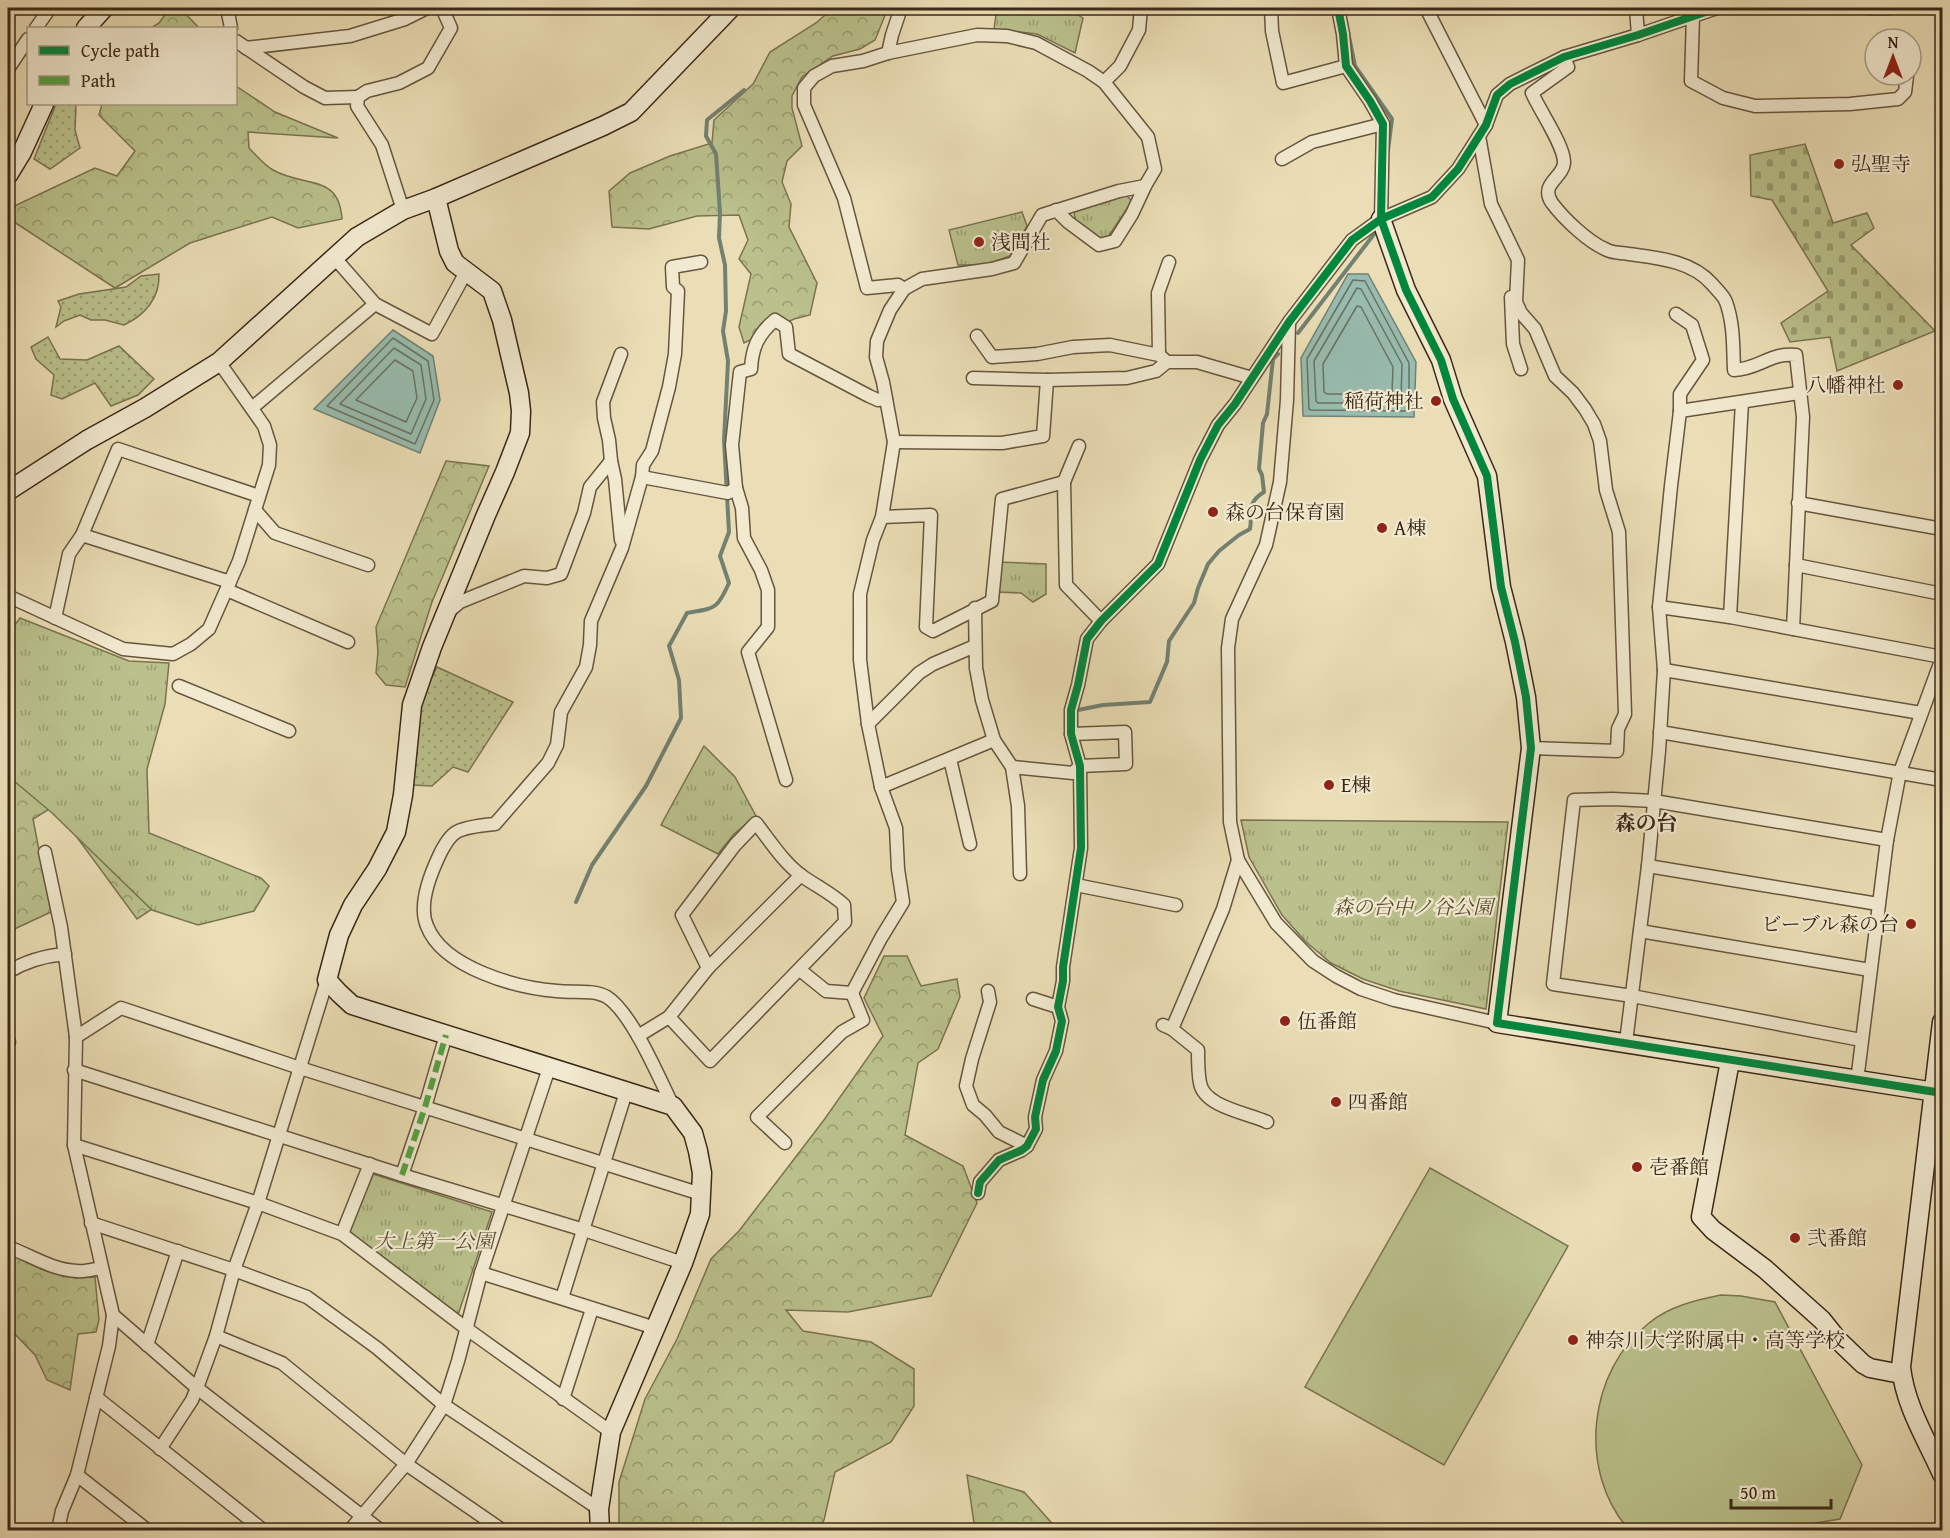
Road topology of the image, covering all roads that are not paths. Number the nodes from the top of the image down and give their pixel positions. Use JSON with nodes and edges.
{"nodes":[{"id":1,"x":50,"y":8,"type":"edge"},
{"id":2,"x":104,"y":8,"type":"edge"},
{"id":3,"x":227,"y":8,"type":"edge"},
{"id":4,"x":427,"y":8,"type":"edge"},
{"id":5,"x":442,"y":8,"type":"edge"},
{"id":6,"x":730,"y":8,"type":"edge"},
{"id":7,"x":901,"y":8,"type":"edge"},
{"id":8,"x":1141,"y":8,"type":"edge"},
{"id":9,"x":1271,"y":8,"type":"edge"},
{"id":10,"x":1338,"y":8,"type":"edge"},
{"id":11,"x":1426,"y":8,"type":"edge"},
{"id":12,"x":1636,"y":8,"type":"edge"},
{"id":13,"x":1717,"y":8,"type":"edge"},
{"id":14,"x":1868,"y":8,"type":"edge"},
{"id":15,"x":1890,"y":8,"type":"edge"},
{"id":16,"x":1693,"y":16,"type":"junction"},
{"id":17,"x":37,"y":27,"type":"edge"},
{"id":18,"x":87,"y":27,"type":"edge"},
{"id":19,"x":231,"y":27,"type":"edge"},
{"id":20,"x":1638,"y":35,"type":"junction"},
{"id":21,"x":27,"y":40,"type":"edge"},
{"id":22,"x":241,"y":45,"type":"edge"},
{"id":23,"x":888,"y":53,"type":"junction"},
{"id":24,"x":1564,"y":57,"type":"junction"},
{"id":25,"x":1346,"y":66,"type":"junction"},
{"id":26,"x":8,"y":69,"type":"edge"},
{"id":27,"x":1104,"y":82,"type":"junction"},
{"id":28,"x":1906,"y":87,"type":"edge"},
{"id":29,"x":358,"y":97,"type":"junction"},
{"id":30,"x":44,"y":105,"type":"edge"},
{"id":31,"x":1383,"y":124,"type":"junction"},
{"id":32,"x":1486,"y":125,"type":"junction"},
{"id":33,"x":1479,"y":136,"type":"junction"},
{"id":34,"x":1282,"y":159,"type":"dead end"},
{"id":35,"x":8,"y":174,"type":"edge"},
{"id":36,"x":1145,"y":186,"type":"junction"},
{"id":37,"x":436,"y":198,"type":"junction"},
{"id":38,"x":403,"y":210,"type":"junction"},
{"id":39,"x":1056,"y":210,"type":"junction"},
{"id":40,"x":1381,"y":219,"type":"junction"},
{"id":41,"x":334,"y":257,"type":"junction"},
{"id":42,"x":701,"y":262,"type":"dead end"},
{"id":43,"x":1169,"y":262,"type":"dead end"},
{"id":44,"x":466,"y":272,"type":"junction"},
{"id":45,"x":1517,"y":278,"type":"junction"},
{"id":46,"x":904,"y":289,"type":"junction"},
{"id":47,"x":375,"y":304,"type":"junction"},
{"id":48,"x":1676,"y":314,"type":"dead end"},
{"id":49,"x":1289,"y":322,"type":"junction"},
{"id":50,"x":977,"y":336,"type":"dead end"},
{"id":51,"x":621,"y":354,"type":"dead end"},
{"id":52,"x":1163,"y":358,"type":"junction"},
{"id":53,"x":219,"y":362,"type":"junction"},
{"id":54,"x":1521,"y":369,"type":"dead end"},
{"id":55,"x":973,"y":378,"type":"dead end"},
{"id":56,"x":1252,"y":378,"type":"junction"},
{"id":57,"x":1047,"y":380,"type":"junction"},
{"id":58,"x":1799,"y":393,"type":"junction"},
{"id":59,"x":886,"y":399,"type":"junction"},
{"id":60,"x":1742,"y":402,"type":"junction"},
{"id":61,"x":252,"y":408,"type":"junction"},
{"id":62,"x":1680,"y":411,"type":"junction"},
{"id":63,"x":1002,"y":430,"type":"dead end"},
{"id":64,"x":894,"y":442,"type":"junction"},
{"id":65,"x":1002,"y":443,"type":"junction"},
{"id":66,"x":1079,"y":446,"type":"dead end"},
{"id":67,"x":610,"y":461,"type":"junction"},
{"id":68,"x":642,"y":477,"type":"junction"},
{"id":69,"x":1064,"y":482,"type":"junction"},
{"id":70,"x":736,"y":488,"type":"junction"},
{"id":71,"x":8,"y":491,"type":"edge"},
{"id":72,"x":259,"y":496,"type":"junction"},
{"id":73,"x":1798,"y":503,"type":"junction"},
{"id":74,"x":255,"y":510,"type":"junction"},
{"id":75,"x":882,"y":517,"type":"junction"},
{"id":76,"x":1942,"y":529,"type":"edge"},
{"id":77,"x":82,"y":535,"type":"junction"},
{"id":78,"x":622,"y":548,"type":"junction"},
{"id":79,"x":368,"y":565,"type":"dead end"},
{"id":80,"x":1796,"y":565,"type":"junction"},
{"id":81,"x":229,"y":586,"type":"junction"},
{"id":82,"x":1942,"y":594,"type":"edge"},
{"id":83,"x":8,"y":596,"type":"edge"},
{"id":84,"x":1659,"y":607,"type":"junction"},
{"id":85,"x":975,"y":608,"type":"junction"},
{"id":86,"x":446,"y":614,"type":"junction"},
{"id":87,"x":1730,"y":617,"type":"junction"},
{"id":88,"x":55,"y":618,"type":"junction"},
{"id":89,"x":1101,"y":621,"type":"junction"},
{"id":90,"x":1793,"y":629,"type":"junction"},
{"id":91,"x":348,"y":642,"type":"dead end"},
{"id":92,"x":975,"y":646,"type":"junction"},
{"id":93,"x":1942,"y":658,"type":"edge"},
{"id":94,"x":1664,"y":670,"type":"junction"},
{"id":95,"x":179,"y":686,"type":"dead end"},
{"id":96,"x":1921,"y":713,"type":"junction"},
{"id":97,"x":868,"y":724,"type":"junction"},
{"id":98,"x":289,"y":731,"type":"dead end"},
{"id":99,"x":1660,"y":732,"type":"junction"},
{"id":100,"x":1071,"y":734,"type":"junction"},
{"id":101,"x":994,"y":740,"type":"junction"},
{"id":102,"x":1531,"y":748,"type":"junction"},
{"id":103,"x":950,"y":759,"type":"junction"},
{"id":104,"x":1012,"y":766,"type":"junction"},
{"id":105,"x":1080,"y":766,"type":"junction"},
{"id":106,"x":1900,"y":772,"type":"junction"},
{"id":107,"x":786,"y":780,"type":"dead end"},
{"id":108,"x":1942,"y":780,"type":"edge"},
{"id":109,"x":881,"y":787,"type":"junction"},
{"id":110,"x":1654,"y":801,"type":"junction"},
{"id":111,"x":1887,"y":840,"type":"junction"},
{"id":112,"x":970,"y":844,"type":"dead end"},
{"id":113,"x":45,"y":852,"type":"dead end"},
{"id":114,"x":1238,"y":860,"type":"junction"},
{"id":115,"x":1648,"y":866,"type":"junction"},
{"id":116,"x":1020,"y":874,"type":"dead end"},
{"id":117,"x":801,"y":875,"type":"junction"},
{"id":118,"x":1076,"y":885,"type":"junction"},
{"id":119,"x":1878,"y":904,"type":"junction"},
{"id":120,"x":1176,"y":905,"type":"dead end"},
{"id":121,"x":1640,"y":931,"type":"junction"},
{"id":122,"x":64,"y":954,"type":"junction"},
{"id":123,"x":708,"y":968,"type":"junction"},
{"id":124,"x":800,"y":970,"type":"junction"},
{"id":125,"x":1870,"y":970,"type":"junction"},
{"id":126,"x":8,"y":972,"type":"edge"},
{"id":127,"x":327,"y":980,"type":"junction"},
{"id":128,"x":988,"y":991,"type":"dead end"},
{"id":129,"x":852,"y":993,"type":"junction"},
{"id":130,"x":1632,"y":996,"type":"junction"},
{"id":131,"x":1033,"y":999,"type":"dead end"},
{"id":132,"x":1058,"y":1007,"type":"junction"},
{"id":133,"x":669,"y":1017,"type":"junction"},
{"id":134,"x":1942,"y":1022,"type":"edge"},
{"id":135,"x":1497,"y":1023,"type":"junction"},
{"id":136,"x":446,"y":1035,"type":"junction"},
{"id":137,"x":638,"y":1036,"type":"junction"},
{"id":138,"x":76,"y":1037,"type":"junction"},
{"id":139,"x":1861,"y":1040,"type":"junction"},
{"id":140,"x":1626,"y":1042,"type":"junction"},
{"id":141,"x":1730,"y":1060,"type":"junction"},
{"id":142,"x":300,"y":1068,"type":"junction"},
{"id":143,"x":549,"y":1068,"type":"junction"},
{"id":144,"x":74,"y":1071,"type":"junction"},
{"id":145,"x":1857,"y":1081,"type":"junction"},
{"id":146,"x":626,"y":1092,"type":"junction"},
{"id":147,"x":1939,"y":1093,"type":"edge"},
{"id":148,"x":673,"y":1106,"type":"junction"},
{"id":149,"x":425,"y":1107,"type":"junction"},
{"id":150,"x":1267,"y":1122,"type":"dead end"},
{"id":151,"x":279,"y":1135,"type":"junction"},
{"id":152,"x":527,"y":1138,"type":"junction"},
{"id":153,"x":785,"y":1143,"type":"dead end"},
{"id":154,"x":74,"y":1145,"type":"junction"},
{"id":155,"x":1027,"y":1146,"type":"junction"},
{"id":156,"x":604,"y":1163,"type":"junction"},
{"id":157,"x":370,"y":1164,"type":"junction"},
{"id":158,"x":402,"y":1175,"type":"junction"},
{"id":159,"x":978,"y":1193,"type":"dead end"},
{"id":160,"x":701,"y":1194,"type":"junction"},
{"id":161,"x":258,"y":1203,"type":"junction"},
{"id":162,"x":502,"y":1205,"type":"junction"},
{"id":163,"x":91,"y":1223,"type":"junction"},
{"id":164,"x":584,"y":1230,"type":"junction"},
{"id":165,"x":342,"y":1234,"type":"junction"},
{"id":166,"x":8,"y":1247,"type":"edge"},
{"id":167,"x":178,"y":1251,"type":"junction"},
{"id":168,"x":683,"y":1263,"type":"junction"},
{"id":169,"x":101,"y":1268,"type":"junction"},
{"id":170,"x":234,"y":1270,"type":"junction"},
{"id":171,"x":481,"y":1274,"type":"junction"},
{"id":172,"x":562,"y":1298,"type":"junction"},
{"id":173,"x":592,"y":1309,"type":"junction"},
{"id":174,"x":112,"y":1315,"type":"junction"},
{"id":175,"x":656,"y":1328,"type":"junction"},
{"id":176,"x":466,"y":1329,"type":"junction"},
{"id":177,"x":216,"y":1336,"type":"junction"},
{"id":178,"x":147,"y":1345,"type":"junction"},
{"id":179,"x":1902,"y":1374,"type":"junction"},
{"id":180,"x":197,"y":1388,"type":"junction"},
{"id":181,"x":96,"y":1397,"type":"junction"},
{"id":182,"x":563,"y":1399,"type":"junction"},
{"id":183,"x":444,"y":1405,"type":"junction"},
{"id":184,"x":611,"y":1432,"type":"junction"},
{"id":185,"x":160,"y":1449,"type":"junction"},
{"id":186,"x":406,"y":1464,"type":"junction"},
{"id":187,"x":1942,"y":1474,"type":"edge"},
{"id":188,"x":76,"y":1475,"type":"junction"},
{"id":189,"x":599,"y":1509,"type":"junction"},
{"id":190,"x":361,"y":1517,"type":"junction"},
{"id":191,"x":257,"y":1529,"type":"edge"},
{"id":192,"x":58,"y":1530,"type":"edge"},
{"id":193,"x":147,"y":1530,"type":"edge"},
{"id":194,"x":350,"y":1530,"type":"edge"},
{"id":195,"x":380,"y":1530,"type":"edge"},
{"id":196,"x":502,"y":1530,"type":"edge"},
{"id":197,"x":600,"y":1530,"type":"edge"}],
"edges":[{"from":1,"to":17,"type":"street"},
{"from":2,"to":18,"type":"street"},
{"from":3,"to":19,"type":"street"},
{"from":4,"to":22,"type":"street"},
{"from":5,"to":29,"type":"street"},
{"from":6,"to":37,"type":"street"},
{"from":7,"to":23,"type":"street"},
{"from":8,"to":27,"type":"street"},
{"from":9,"to":25,"type":"street"},
{"from":10,"to":25,"type":"street"},
{"from":11,"to":32,"type":"street"},
{"from":12,"to":20,"type":"street"},
{"from":13,"to":16,"type":"street"},
{"from":14,"to":15,"type":"street"},
{"from":16,"to":20,"type":"street"},
{"from":16,"to":28,"type":"street"},
{"from":20,"to":24,"type":"street"},
{"from":21,"to":26,"type":"street"},
{"from":22,"to":29,"type":"street"},
{"from":23,"to":27,"type":"street"},
{"from":23,"to":46,"type":"street"},
{"from":24,"to":32,"type":"street"},
{"from":24,"to":58,"type":"street"},
{"from":25,"to":31,"type":"street"},
{"from":27,"to":36,"type":"street"},
{"from":29,"to":38,"type":"street"},
{"from":30,"to":35,"type":"street"},
{"from":31,"to":34,"type":"street"},
{"from":31,"to":40,"type":"street"},
{"from":32,"to":33,"type":"street"},
{"from":33,"to":40,"type":"street"},
{"from":33,"to":45,"type":"street"},
{"from":36,"to":39,"type":"street"},
{"from":36,"to":39,"type":"street"},
{"from":37,"to":38,"type":"street"},
{"from":37,"to":44,"type":"street"},
{"from":38,"to":41,"type":"street"},
{"from":39,"to":46,"type":"street"},
{"from":40,"to":49,"type":"street"},
{"from":40,"to":102,"type":"street"},
{"from":41,"to":47,"type":"street"},
{"from":41,"to":53,"type":"street"},
{"from":42,"to":68,"type":"street"},
{"from":43,"to":52,"type":"street"},
{"from":44,"to":47,"type":"street"},
{"from":44,"to":86,"type":"street"},
{"from":45,"to":54,"type":"street"},
{"from":45,"to":102,"type":"street"},
{"from":46,"to":59,"type":"street"},
{"from":47,"to":61,"type":"street"},
{"from":48,"to":62,"type":"street"},
{"from":49,"to":56,"type":"street"},
{"from":49,"to":114,"type":"street"},
{"from":50,"to":52,"type":"street"},
{"from":51,"to":67,"type":"street"},
{"from":52,"to":56,"type":"street"},
{"from":52,"to":57,"type":"street"},
{"from":53,"to":61,"type":"street"},
{"from":53,"to":71,"type":"street"},
{"from":55,"to":57,"type":"street"},
{"from":56,"to":89,"type":"street"},
{"from":57,"to":65,"type":"street"},
{"from":58,"to":60,"type":"street"},
{"from":58,"to":73,"type":"street"},
{"from":59,"to":64,"type":"street"},
{"from":59,"to":70,"type":"street"},
{"from":60,"to":62,"type":"street"},
{"from":60,"to":87,"type":"street"},
{"from":61,"to":72,"type":"street"},
{"from":62,"to":84,"type":"street"},
{"from":63,"to":65,"type":"street"},
{"from":64,"to":65,"type":"street"},
{"from":64,"to":75,"type":"street"},
{"from":66,"to":69,"type":"street"},
{"from":67,"to":78,"type":"street"},
{"from":67,"to":86,"type":"street"},
{"from":68,"to":70,"type":"street"},
{"from":68,"to":78,"type":"street"},
{"from":69,"to":85,"type":"street"},
{"from":69,"to":89,"type":"street"},
{"from":70,"to":107,"type":"street"},
{"from":72,"to":74,"type":"street"},
{"from":72,"to":77,"type":"street"},
{"from":73,"to":76,"type":"street"},
{"from":73,"to":80,"type":"street"},
{"from":74,"to":79,"type":"street"},
{"from":74,"to":81,"type":"street"},
{"from":75,"to":85,"type":"street"},
{"from":75,"to":97,"type":"street"},
{"from":77,"to":81,"type":"street"},
{"from":77,"to":88,"type":"street"},
{"from":78,"to":137,"type":"street"},
{"from":80,"to":82,"type":"street"},
{"from":80,"to":90,"type":"street"},
{"from":81,"to":88,"type":"street"},
{"from":81,"to":91,"type":"street"},
{"from":83,"to":88,"type":"street"},
{"from":84,"to":87,"type":"street"},
{"from":84,"to":94,"type":"street"},
{"from":85,"to":92,"type":"street"},
{"from":86,"to":127,"type":"street"},
{"from":87,"to":90,"type":"street"},
{"from":89,"to":100,"type":"street"},
{"from":90,"to":93,"type":"street"},
{"from":92,"to":97,"type":"street"},
{"from":92,"to":101,"type":"street"},
{"from":93,"to":96,"type":"street"},
{"from":94,"to":96,"type":"street"},
{"from":94,"to":99,"type":"street"},
{"from":95,"to":98,"type":"street"},
{"from":96,"to":106,"type":"street"},
{"from":97,"to":109,"type":"street"},
{"from":99,"to":106,"type":"street"},
{"from":99,"to":110,"type":"street"},
{"from":100,"to":105,"type":"street"},
{"from":100,"to":105,"type":"street"},
{"from":101,"to":103,"type":"street"},
{"from":101,"to":104,"type":"street"},
{"from":102,"to":135,"type":"street"},
{"from":103,"to":109,"type":"street"},
{"from":103,"to":112,"type":"street"},
{"from":104,"to":105,"type":"street"},
{"from":104,"to":116,"type":"street"},
{"from":105,"to":118,"type":"street"},
{"from":106,"to":108,"type":"street"},
{"from":106,"to":111,"type":"street"},
{"from":109,"to":129,"type":"street"},
{"from":110,"to":111,"type":"street"},
{"from":110,"to":115,"type":"street"},
{"from":110,"to":130,"type":"street"},
{"from":111,"to":119,"type":"street"},
{"from":113,"to":122,"type":"street"},
{"from":114,"to":135,"type":"street"},
{"from":114,"to":150,"type":"street"},
{"from":115,"to":119,"type":"street"},
{"from":115,"to":121,"type":"street"},
{"from":117,"to":123,"type":"street"},
{"from":117,"to":123,"type":"street"},
{"from":117,"to":124,"type":"street"},
{"from":118,"to":120,"type":"street"},
{"from":118,"to":132,"type":"street"},
{"from":119,"to":125,"type":"street"},
{"from":121,"to":125,"type":"street"},
{"from":121,"to":130,"type":"street"},
{"from":122,"to":126,"type":"street"},
{"from":122,"to":138,"type":"street"},
{"from":123,"to":133,"type":"street"},
{"from":124,"to":129,"type":"street"},
{"from":124,"to":133,"type":"street"},
{"from":125,"to":139,"type":"street"},
{"from":127,"to":136,"type":"street"},
{"from":127,"to":142,"type":"street"},
{"from":128,"to":155,"type":"street"},
{"from":129,"to":153,"type":"street"},
{"from":130,"to":139,"type":"street"},
{"from":130,"to":140,"type":"street"},
{"from":131,"to":132,"type":"street"},
{"from":132,"to":155,"type":"street"},
{"from":133,"to":137,"type":"street"},
{"from":134,"to":147,"type":"street"},
{"from":135,"to":140,"type":"street"},
{"from":136,"to":143,"type":"street"},
{"from":136,"to":149,"type":"street"},
{"from":137,"to":148,"type":"street"},
{"from":138,"to":142,"type":"street"},
{"from":138,"to":144,"type":"street"},
{"from":139,"to":145,"type":"street"},
{"from":140,"to":141,"type":"street"},
{"from":141,"to":145,"type":"street"},
{"from":141,"to":179,"type":"street"},
{"from":142,"to":149,"type":"street"},
{"from":142,"to":151,"type":"street"},
{"from":143,"to":146,"type":"street"},
{"from":143,"to":152,"type":"street"},
{"from":144,"to":151,"type":"street"},
{"from":144,"to":154,"type":"street"},
{"from":145,"to":147,"type":"street"},
{"from":146,"to":148,"type":"street"},
{"from":146,"to":156,"type":"street"},
{"from":147,"to":179,"type":"street"},
{"from":148,"to":160,"type":"street"},
{"from":149,"to":152,"type":"street"},
{"from":149,"to":158,"type":"street"},
{"from":151,"to":157,"type":"street"},
{"from":151,"to":161,"type":"street"},
{"from":152,"to":156,"type":"street"},
{"from":152,"to":162,"type":"street"},
{"from":154,"to":161,"type":"street"},
{"from":154,"to":163,"type":"street"},
{"from":155,"to":159,"type":"street"},
{"from":156,"to":160,"type":"street"},
{"from":156,"to":164,"type":"street"},
{"from":157,"to":158,"type":"street"},
{"from":157,"to":165,"type":"street"},
{"from":158,"to":162,"type":"street"},
{"from":160,"to":168,"type":"street"},
{"from":161,"to":165,"type":"street"},
{"from":161,"to":170,"type":"street"},
{"from":162,"to":164,"type":"street"},
{"from":162,"to":171,"type":"street"},
{"from":163,"to":167,"type":"street"},
{"from":163,"to":169,"type":"street"},
{"from":164,"to":168,"type":"street"},
{"from":164,"to":172,"type":"street"},
{"from":165,"to":176,"type":"street"},
{"from":166,"to":169,"type":"street"},
{"from":167,"to":170,"type":"street"},
{"from":167,"to":178,"type":"street"},
{"from":168,"to":175,"type":"street"},
{"from":169,"to":174,"type":"street"},
{"from":170,"to":177,"type":"street"},
{"from":170,"to":183,"type":"street"},
{"from":171,"to":172,"type":"street"},
{"from":171,"to":176,"type":"street"},
{"from":172,"to":173,"type":"street"},
{"from":173,"to":175,"type":"street"},
{"from":173,"to":182,"type":"street"},
{"from":174,"to":178,"type":"street"},
{"from":174,"to":181,"type":"street"},
{"from":175,"to":184,"type":"street"},
{"from":176,"to":182,"type":"street"},
{"from":176,"to":183,"type":"street"},
{"from":177,"to":180,"type":"street"},
{"from":177,"to":186,"type":"street"},
{"from":178,"to":180,"type":"street"},
{"from":179,"to":187,"type":"street"},
{"from":180,"to":185,"type":"street"},
{"from":180,"to":190,"type":"street"},
{"from":181,"to":185,"type":"street"},
{"from":181,"to":188,"type":"street"},
{"from":182,"to":184,"type":"street"},
{"from":183,"to":186,"type":"street"},
{"from":183,"to":189,"type":"street"},
{"from":184,"to":189,"type":"street"},
{"from":185,"to":191,"type":"street"},
{"from":186,"to":190,"type":"street"},
{"from":186,"to":196,"type":"street"},
{"from":188,"to":192,"type":"street"},
{"from":188,"to":193,"type":"street"},
{"from":189,"to":197,"type":"street"},
{"from":190,"to":194,"type":"street"},
{"from":190,"to":195,"type":"street"}]}
